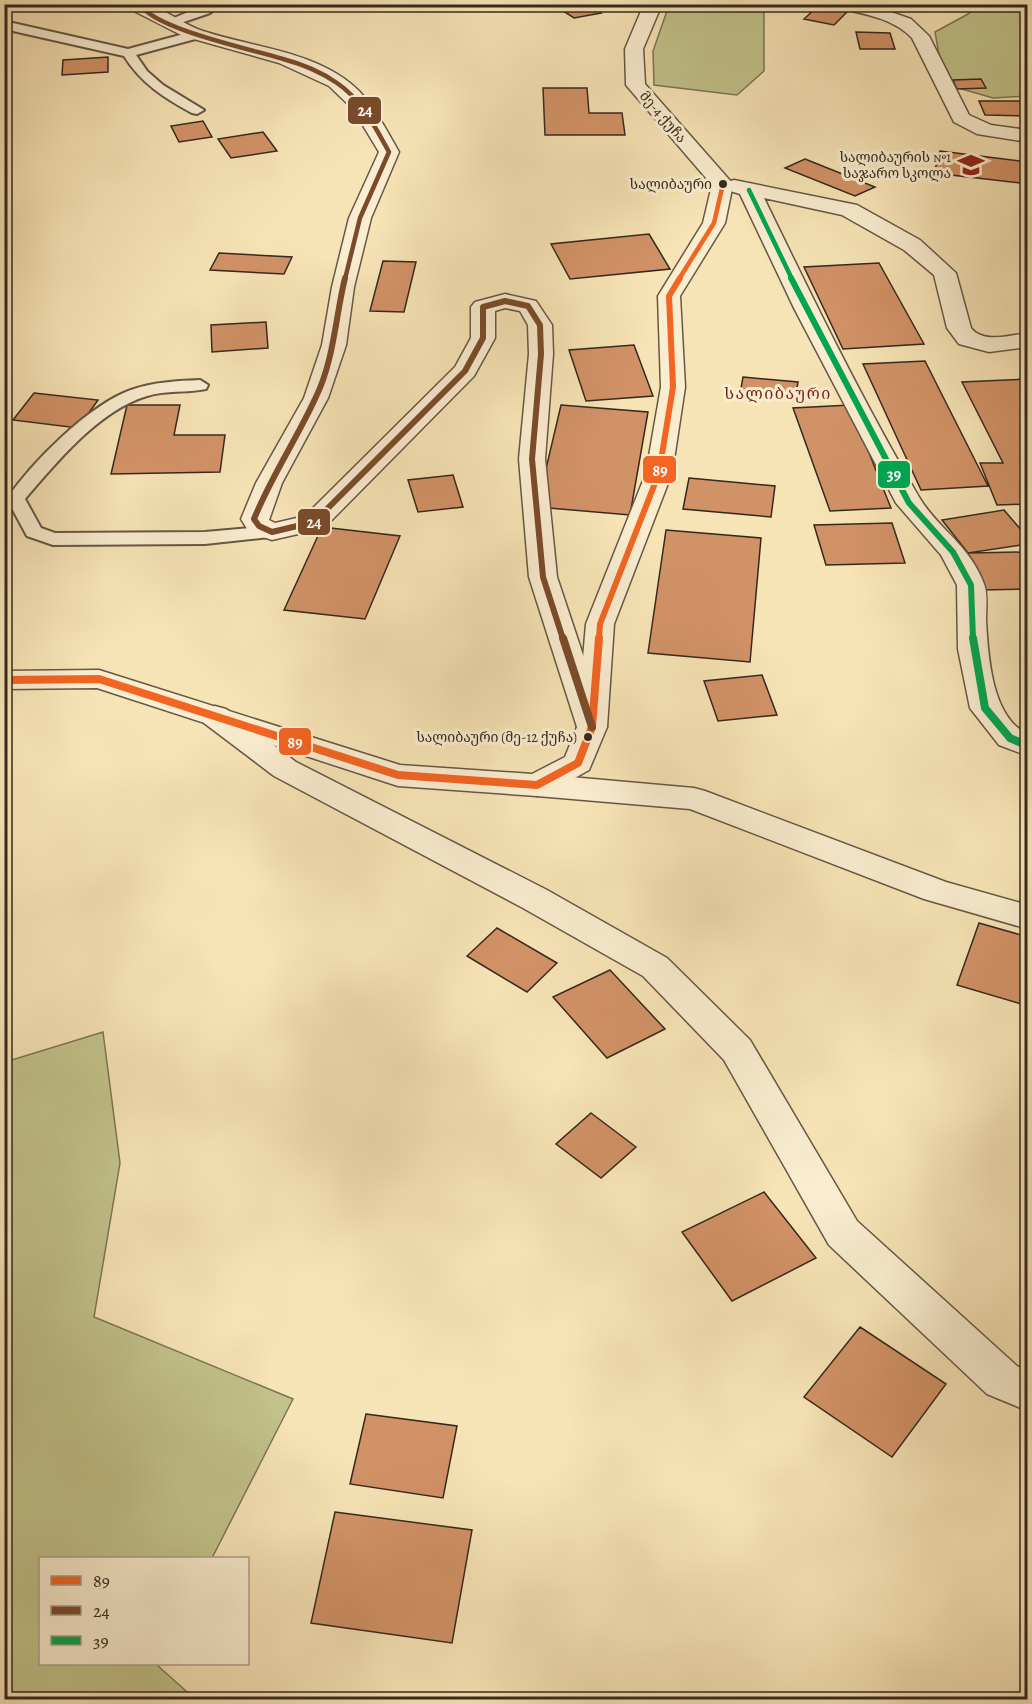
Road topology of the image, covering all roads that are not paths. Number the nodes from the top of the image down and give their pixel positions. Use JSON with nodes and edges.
{"nodes":[{"id":1,"x":140,"y":4,"type":"edge"},
{"id":2,"x":216,"y":4,"type":"edge"},
{"id":3,"x":653,"y":4,"type":"edge"},
{"id":4,"x":844,"y":4,"type":"edge"},
{"id":5,"x":168,"y":23,"type":"junction"},
{"id":6,"x":4,"y":25,"type":"edge"},
{"id":7,"x":195,"y":35,"type":"junction"},
{"id":8,"x":128,"y":53,"type":"junction"},
{"id":9,"x":197,"y":110,"type":"dead end"},
{"id":10,"x":1028,"y":136,"type":"edge"},
{"id":11,"x":736,"y":187,"type":"junction"},
{"id":12,"x":1028,"y":340,"type":"edge"},
{"id":13,"x":200,"y":385,"type":"dead end"},
{"id":14,"x":272,"y":532,"type":"junction"},
{"id":15,"x":4,"y":680,"type":"edge"},
{"id":16,"x":215,"y":716,"type":"junction"},
{"id":17,"x":592,"y":727,"type":"junction"},
{"id":18,"x":1028,"y":746,"type":"edge"},
{"id":19,"x":537,"y":785,"type":"junction"},
{"id":20,"x":1028,"y":916,"type":"edge"},
{"id":21,"x":1028,"y":1392,"type":"edge"}],
"edges":[{"from":1,"to":5,"type":"street"},
{"from":2,"to":5,"type":"lane"},
{"from":3,"to":11,"type":"street","name":"მე-4 ქუჩა"},
{"from":4,"to":10,"type":"street"},
{"from":5,"to":7,"type":"street"},
{"from":6,"to":8,"type":"lane"},
{"from":7,"to":8,"type":"lane"},
{"from":7,"to":14,"type":"street"},
{"from":8,"to":9,"type":"lane"},
{"from":11,"to":12,"type":"street"},
{"from":11,"to":17,"type":"street"},
{"from":11,"to":18,"type":"street","name":"მე-4 ქუჩა"},
{"from":13,"to":14,"type":"lane"},
{"from":14,"to":17,"type":"street"},
{"from":15,"to":16,"type":"street"},
{"from":16,"to":19,"type":"street"},
{"from":16,"to":21,"type":"street"},
{"from":17,"to":19,"type":"street"},
{"from":19,"to":20,"type":"street"}]}
